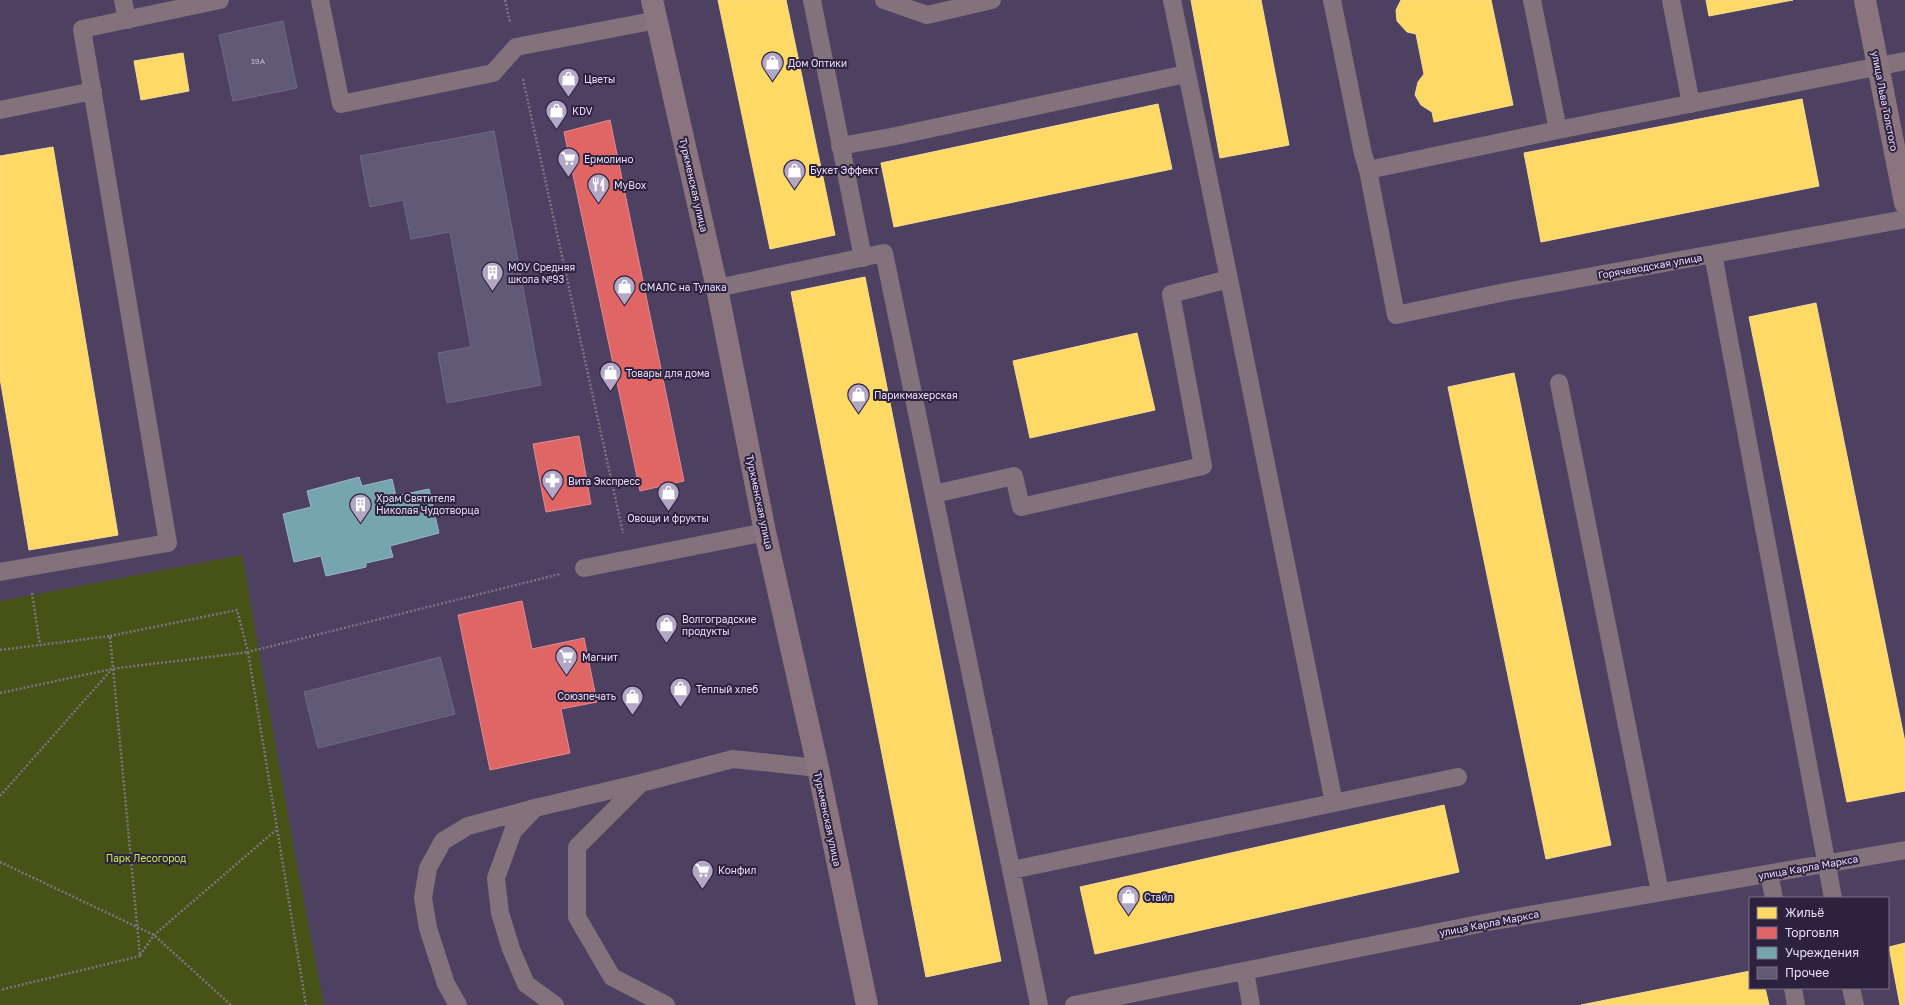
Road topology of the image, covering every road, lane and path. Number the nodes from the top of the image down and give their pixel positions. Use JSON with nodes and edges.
{"nodes":[{"id":1,"x":123,"y":0,"type":"edge"},
{"id":2,"x":220,"y":0,"type":"edge"},
{"id":3,"x":320,"y":0,"type":"edge"},
{"id":4,"x":812,"y":0,"type":"edge"},
{"id":5,"x":884,"y":0,"type":"edge"},
{"id":6,"x":992,"y":0,"type":"edge"},
{"id":7,"x":1172,"y":0,"type":"edge"},
{"id":8,"x":1332,"y":0,"type":"edge"},
{"id":9,"x":1532,"y":0,"type":"edge"},
{"id":10,"x":1671,"y":0,"type":"edge"},
{"id":11,"x":1864,"y":0,"type":"edge"},
{"id":12,"x":654,"y":10,"type":"edge"},
{"id":13,"x":127,"y":20,"type":"junction"},
{"id":14,"x":516,"y":47,"type":"junction"},
{"id":15,"x":1905,"y":61,"type":"edge"},
{"id":16,"x":1878,"y":67,"type":"junction"},
{"id":17,"x":1186,"y":74,"type":"junction"},
{"id":18,"x":93,"y":91,"type":"junction"},
{"id":19,"x":1692,"y":104,"type":"junction"},
{"id":20,"x":0,"y":110,"type":"edge"},
{"id":21,"x":1558,"y":130,"type":"junction"},
{"id":22,"x":840,"y":146,"type":"junction"},
{"id":23,"x":1368,"y":170,"type":"junction"},
{"id":24,"x":1905,"y":203,"type":"edge"},
{"id":25,"x":1905,"y":219,"type":"edge"},
{"id":26,"x":1713,"y":254,"type":"junction"},
{"id":27,"x":863,"y":258,"type":"junction"},
{"id":28,"x":1229,"y":279,"type":"junction"},
{"id":29,"x":717,"y":288,"type":"junction"},
{"id":30,"x":1559,"y":383,"type":"dead end"},
{"id":31,"x":934,"y":494,"type":"junction"},
{"id":32,"x":765,"y":532,"type":"junction"},
{"id":33,"x":629,"y":559,"type":"junction"},
{"id":34,"x":27,"y":567,"type":"junction"},
{"id":35,"x":584,"y":568,"type":"joint"},
{"id":36,"x":0,"y":572,"type":"edge"},
{"id":37,"x":110,"y":636,"type":"junction"},
{"id":38,"x":40,"y":645,"type":"junction"},
{"id":39,"x":0,"y":650,"type":"edge"},
{"id":40,"x":248,"y":652,"type":"junction"},
{"id":41,"x":112,"y":669,"type":"junction"},
{"id":42,"x":0,"y":692,"type":"edge"},
{"id":43,"x":818,"y":768,"type":"junction"},
{"id":44,"x":1458,"y":777,"type":"dead end"},
{"id":45,"x":641,"y":783,"type":"junction"},
{"id":46,"x":0,"y":796,"type":"edge"},
{"id":47,"x":1334,"y":803,"type":"junction"},
{"id":48,"x":535,"y":808,"type":"junction"},
{"id":49,"x":276,"y":830,"type":"junction"},
{"id":50,"x":1905,"y":850,"type":"edge"},
{"id":51,"x":0,"y":862,"type":"edge"},
{"id":52,"x":1826,"y":864,"type":"junction"},
{"id":53,"x":1012,"y":870,"type":"junction"},
{"id":54,"x":1769,"y":874,"type":"junction"},
{"id":55,"x":1660,"y":892,"type":"junction"},
{"id":56,"x":1774,"y":897,"type":"edge"},
{"id":57,"x":1833,"y":897,"type":"edge"},
{"id":58,"x":138,"y":928,"type":"junction"},
{"id":59,"x":154,"y":935,"type":"junction"},
{"id":60,"x":140,"y":956,"type":"junction"},
{"id":61,"x":1245,"y":971,"type":"junction"},
{"id":62,"x":1793,"y":989,"type":"edge"},
{"id":63,"x":1851,"y":989,"type":"edge"},
{"id":64,"x":0,"y":990,"type":"edge"},
{"id":65,"x":1132,"y":1000,"type":"edge"},
{"id":66,"x":231,"y":1005,"type":"edge"},
{"id":67,"x":306,"y":1005,"type":"edge"},
{"id":68,"x":458,"y":1005,"type":"edge"},
{"id":69,"x":554,"y":1005,"type":"edge"},
{"id":70,"x":666,"y":1005,"type":"edge"},
{"id":71,"x":867,"y":1005,"type":"edge"},
{"id":72,"x":1039,"y":1005,"type":"edge"},
{"id":73,"x":1074,"y":1005,"type":"edge"},
{"id":74,"x":1251,"y":1005,"type":"edge"},
{"id":75,"x":1796,"y":1005,"type":"edge"},
{"id":76,"x":1854,"y":1005,"type":"edge"}],
"edges":[{"from":1,"to":13,"type":"lane"},
{"from":2,"to":13,"type":"lane"},
{"from":3,"to":14,"type":"lane"},
{"from":4,"to":22,"type":"lane"},
{"from":5,"to":6,"type":"lane"},
{"from":7,"to":17,"type":"lane"},
{"from":8,"to":23,"type":"lane"},
{"from":9,"to":21,"type":"lane"},
{"from":10,"to":19,"type":"lane"},
{"from":11,"to":16,"type":"street","name":"улица Льва Толстого"},
{"from":12,"to":14,"type":"lane"},
{"from":12,"to":29,"type":"street","name":"Туркменская улица"},
{"from":13,"to":18,"type":"lane"},
{"from":14,"to":33,"type":"path"},
{"from":15,"to":16,"type":"lane"},
{"from":16,"to":19,"type":"lane"},
{"from":16,"to":24,"type":"street","name":"улица Льва Толстого"},
{"from":17,"to":22,"type":"lane"},
{"from":17,"to":28,"type":"lane"},
{"from":18,"to":20,"type":"lane"},
{"from":18,"to":34,"type":"lane"},
{"from":19,"to":21,"type":"lane"},
{"from":21,"to":23,"type":"lane"},
{"from":22,"to":27,"type":"lane"},
{"from":23,"to":26,"type":"lane","name":"Горячеводская улица"},
{"from":25,"to":26,"type":"lane","name":"Горячеводская улица"},
{"from":26,"to":52,"type":"lane"},
{"from":27,"to":29,"type":"lane"},
{"from":27,"to":31,"type":"lane"},
{"from":28,"to":31,"type":"lane"},
{"from":28,"to":47,"type":"lane"},
{"from":29,"to":32,"type":"street","name":"Туркменская улица"},
{"from":30,"to":55,"type":"lane"},
{"from":31,"to":53,"type":"lane"},
{"from":32,"to":33,"type":"lane"},
{"from":32,"to":43,"type":"street","name":"Туркменская улица"},
{"from":33,"to":35,"type":"lane"},
{"from":34,"to":36,"type":"lane"},
{"from":34,"to":38,"type":"path"},
{"from":35,"to":40,"type":"path"},
{"from":37,"to":38,"type":"path"},
{"from":37,"to":40,"type":"path"},
{"from":37,"to":41,"type":"path"},
{"from":38,"to":39,"type":"path"},
{"from":40,"to":41,"type":"path"},
{"from":40,"to":49,"type":"path"},
{"from":41,"to":42,"type":"path"},
{"from":41,"to":46,"type":"path"},
{"from":41,"to":58,"type":"path"},
{"from":43,"to":45,"type":"lane"},
{"from":43,"to":71,"type":"street","name":"Туркменская улица"},
{"from":44,"to":47,"type":"lane"},
{"from":45,"to":48,"type":"lane"},
{"from":45,"to":70,"type":"lane"},
{"from":47,"to":53,"type":"lane"},
{"from":48,"to":68,"type":"lane"},
{"from":48,"to":69,"type":"lane"},
{"from":49,"to":59,"type":"path"},
{"from":49,"to":67,"type":"path"},
{"from":50,"to":52,"type":"lane","name":"улица Карла Маркса"},
{"from":51,"to":58,"type":"path"},
{"from":52,"to":54,"type":"lane","name":"улица Карла Маркса"},
{"from":52,"to":57,"type":"lane"},
{"from":53,"to":72,"type":"lane"},
{"from":54,"to":55,"type":"lane","name":"улица Карла Маркса"},
{"from":54,"to":56,"type":"lane"},
{"from":55,"to":61,"type":"lane","name":"улица Карла Маркса"},
{"from":58,"to":59,"type":"path"},
{"from":58,"to":60,"type":"path"},
{"from":59,"to":60,"type":"path"},
{"from":59,"to":66,"type":"path"},
{"from":60,"to":64,"type":"path"},
{"from":61,"to":65,"type":"lane","name":"улица Карла Маркса"},
{"from":61,"to":74,"type":"lane"},
{"from":62,"to":75,"type":"lane"},
{"from":63,"to":76,"type":"lane"},
{"from":65,"to":73,"type":"lane","name":"улица Карла Маркса"}]}
